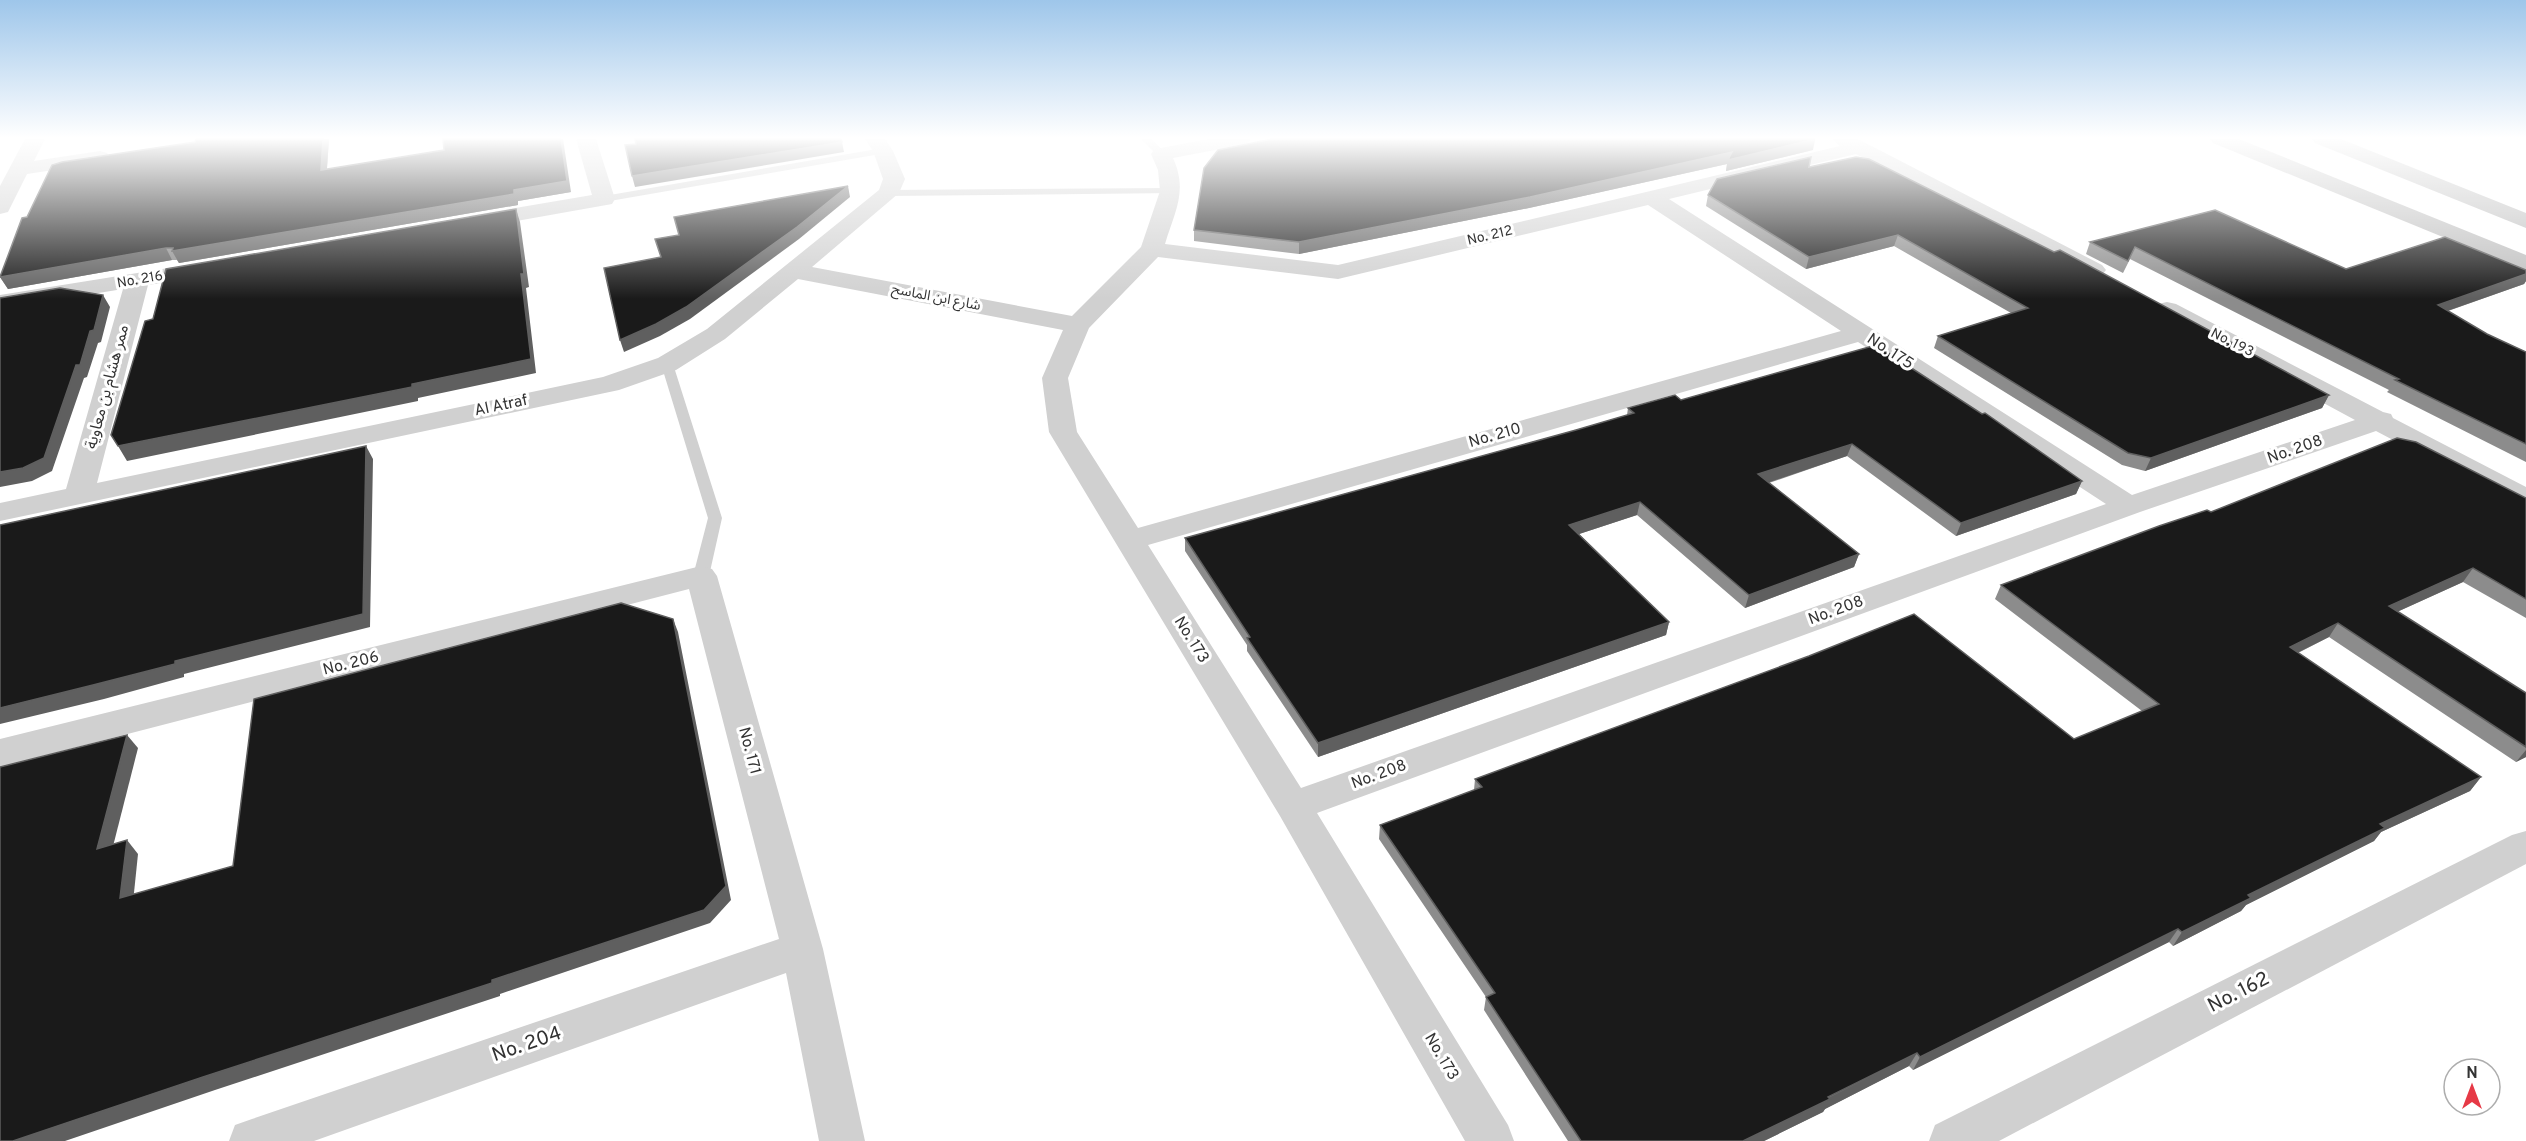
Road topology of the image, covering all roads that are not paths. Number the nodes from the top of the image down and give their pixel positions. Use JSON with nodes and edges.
{"nodes":[{"id":1,"x":8,"y":192,"type":"edge"},
{"id":2,"x":602,"y":192,"type":"edge"},
{"id":3,"x":638,"y":192,"type":"edge"},
{"id":4,"x":959,"y":192,"type":"edge"},
{"id":5,"x":1171,"y":192,"type":"edge"},
{"id":6,"x":1669,"y":192,"type":"edge"},
{"id":7,"x":1944,"y":192,"type":"edge"},
{"id":8,"x":2350,"y":192,"type":"edge"},
{"id":9,"x":2454,"y":192,"type":"edge"},
{"id":10,"x":888,"y":193,"type":"joint"},
{"id":11,"x":1652,"y":197,"type":"junction"},
{"id":12,"x":604,"y":199,"type":"junction"},
{"id":13,"x":0,"y":207,"type":"edge"},
{"id":14,"x":2526,"y":221,"type":"edge"},
{"id":15,"x":452,"y":226,"type":"edge"},
{"id":16,"x":1152,"y":249,"type":"junction"},
{"id":17,"x":231,"y":264,"type":"edge"},
{"id":18,"x":2526,"y":264,"type":"edge"},
{"id":19,"x":795,"y":271,"type":"junction"},
{"id":20,"x":2109,"y":278,"type":"edge"},
{"id":21,"x":137,"y":280,"type":"junction"},
{"id":22,"x":2151,"y":300,"type":"edge"},
{"id":23,"x":0,"y":302,"type":"edge"},
{"id":24,"x":1078,"y":325,"type":"junction"},
{"id":25,"x":1861,"y":333,"type":"junction"},
{"id":26,"x":667,"y":364,"type":"junction"},
{"id":27,"x":2381,"y":420,"type":"junction"},
{"id":28,"x":79,"y":494,"type":"junction"},
{"id":29,"x":2526,"y":498,"type":"edge"},
{"id":30,"x":2129,"y":506,"type":"junction"},
{"id":31,"x":0,"y":512,"type":"edge"},
{"id":32,"x":1130,"y":540,"type":"junction"},
{"id":33,"x":701,"y":576,"type":"junction"},
{"id":34,"x":0,"y":753,"type":"edge"},
{"id":35,"x":1293,"y":806,"type":"junction"},
{"id":36,"x":2526,"y":846,"type":"edge"},
{"id":37,"x":802,"y":949,"type":"junction"},
{"id":38,"x":252,"y":1141,"type":"edge"},
{"id":39,"x":842,"y":1141,"type":"edge"},
{"id":40,"x":1491,"y":1141,"type":"edge"},
{"id":41,"x":1952,"y":1141,"type":"edge"}],
"edges":[{"from":1,"to":13,"type":"street"},
{"from":2,"to":12,"type":"street"},
{"from":3,"to":12,"type":"lane"},
{"from":4,"to":10,"type":"lane"},
{"from":5,"to":16,"type":"street","name":"No. 173"},
{"from":6,"to":11,"type":"street","name":"No. 212"},
{"from":7,"to":20,"type":"street"},
{"from":8,"to":18,"type":"main road"},
{"from":9,"to":14,"type":"main road"},
{"from":10,"to":19,"type":"street","name":"Al Atraf"},
{"from":11,"to":16,"type":"street","name":"No. 212"},
{"from":11,"to":25,"type":"street","name":"No. 175"},
{"from":12,"to":15,"type":"street"},
{"from":16,"to":24,"type":"street","name":"No. 173"},
{"from":17,"to":21,"type":"street","name":"No. 216"},
{"from":19,"to":24,"type":"street","name":"شارع ابن الماسح"},
{"from":19,"to":26,"type":"street","name":"Al Atraf"},
{"from":21,"to":23,"type":"street","name":"No. 216"},
{"from":21,"to":28,"type":"street","name":"ممر هشام بن معاوية"},
{"from":22,"to":27,"type":"street","name":"No. 193"},
{"from":24,"to":32,"type":"street","name":"No. 173"},
{"from":25,"to":30,"type":"street","name":"No. 175"},
{"from":25,"to":32,"type":"street","name":"No. 210"},
{"from":26,"to":28,"type":"street","name":"Al Atraf"},
{"from":26,"to":33,"type":"lane","name":"No. 171"},
{"from":27,"to":29,"type":"street","name":"No. 193"},
{"from":27,"to":30,"type":"street","name":"No. 208"},
{"from":28,"to":31,"type":"street","name":"Al Atraf"},
{"from":30,"to":35,"type":"street","name":"No. 208"},
{"from":32,"to":35,"type":"street","name":"No. 173"},
{"from":33,"to":34,"type":"street","name":"No. 206"},
{"from":33,"to":37,"type":"street","name":"No. 171"},
{"from":35,"to":40,"type":"street","name":"No. 173"},
{"from":36,"to":41,"type":"street","name":"No. 162"},
{"from":37,"to":38,"type":"street","name":"No. 204"},
{"from":37,"to":39,"type":"street","name":"No. 171"}]}
